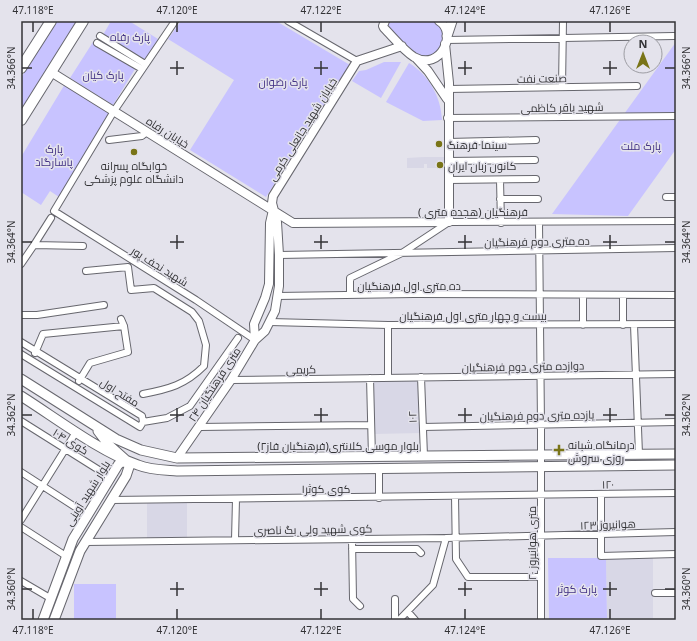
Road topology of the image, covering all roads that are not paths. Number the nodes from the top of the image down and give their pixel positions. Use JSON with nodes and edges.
{"nodes":[{"id":1,"x":83,"y":21,"type":"edge"},
{"id":2,"x":176,"y":21,"type":"edge"},
{"id":3,"x":288,"y":21,"type":"edge"},
{"id":4,"x":383,"y":21,"type":"edge"},
{"id":5,"x":439,"y":21,"type":"edge"},
{"id":6,"x":452,"y":21,"type":"edge"},
{"id":7,"x":563,"y":21,"type":"edge"},
{"id":8,"x":49,"y":22,"type":"edge"},
{"id":9,"x":100,"y":36,"type":"dead end"},
{"id":10,"x":674,"y":36,"type":"dead end"},
{"id":11,"x":562,"y":38,"type":"junction"},
{"id":12,"x":446,"y":40,"type":"junction"},
{"id":13,"x":97,"y":43,"type":"dead end"},
{"id":14,"x":402,"y":46,"type":"junction"},
{"id":15,"x":415,"y":58,"type":"junction"},
{"id":16,"x":357,"y":61,"type":"junction"},
{"id":17,"x":22,"y":64,"type":"edge"},
{"id":18,"x":143,"y":67,"type":"junction"},
{"id":19,"x":51,"y":72,"type":"junction"},
{"id":20,"x":636,"y":86,"type":"dead end"},
{"id":21,"x":562,"y":87,"type":"junction"},
{"id":22,"x":448,"y":89,"type":"junction"},
{"id":23,"x":448,"y":99,"type":"junction"},
{"id":24,"x":114,"y":111,"type":"junction"},
{"id":25,"x":676,"y":116,"type":"edge"},
{"id":26,"x":447,"y":118,"type":"junction"},
{"id":27,"x":21,"y":120,"type":"edge"},
{"id":28,"x":147,"y":132,"type":"junction"},
{"id":29,"x":109,"y":140,"type":"dead end"},
{"id":30,"x":536,"y":140,"type":"dead end"},
{"id":31,"x":448,"y":142,"type":"junction"},
{"id":32,"x":536,"y":160,"type":"dead end"},
{"id":33,"x":448,"y":161,"type":"junction"},
{"id":34,"x":536,"y":179,"type":"dead end"},
{"id":35,"x":449,"y":180,"type":"junction"},
{"id":36,"x":500,"y":180,"type":"junction"},
{"id":37,"x":666,"y":197,"type":"dead end"},
{"id":38,"x":676,"y":197,"type":"edge"},
{"id":39,"x":538,"y":198,"type":"dead end"},
{"id":40,"x":500,"y":199,"type":"junction"},
{"id":41,"x":273,"y":210,"type":"junction"},
{"id":42,"x":51,"y":218,"type":"dead end"},
{"id":43,"x":676,"y":221,"type":"edge"},
{"id":44,"x":293,"y":222,"type":"junction"},
{"id":45,"x":449,"y":222,"type":"junction"},
{"id":46,"x":539,"y":222,"type":"junction"},
{"id":47,"x":501,"y":223,"type":"junction"},
{"id":48,"x":278,"y":232,"type":"junction"},
{"id":49,"x":34,"y":245,"type":"junction"},
{"id":50,"x":83,"y":246,"type":"dead end"},
{"id":51,"x":676,"y":248,"type":"edge"},
{"id":52,"x":539,"y":251,"type":"junction"},
{"id":53,"x":402,"y":253,"type":"junction"},
{"id":54,"x":279,"y":255,"type":"junction"},
{"id":55,"x":21,"y":264,"type":"edge"},
{"id":56,"x":86,"y":271,"type":"dead end"},
{"id":57,"x":350,"y":295,"type":"junction"},
{"id":58,"x":583,"y":295,"type":"junction"},
{"id":59,"x":623,"y":295,"type":"junction"},
{"id":60,"x":676,"y":295,"type":"edge"},
{"id":61,"x":277,"y":296,"type":"junction"},
{"id":62,"x":540,"y":296,"type":"junction"},
{"id":63,"x":104,"y":305,"type":"dead end"},
{"id":64,"x":21,"y":315,"type":"edge"},
{"id":65,"x":121,"y":319,"type":"dead end"},
{"id":66,"x":270,"y":322,"type":"junction"},
{"id":67,"x":634,"y":324,"type":"junction"},
{"id":68,"x":676,"y":324,"type":"edge"},
{"id":69,"x":388,"y":325,"type":"junction"},
{"id":70,"x":541,"y":325,"type":"junction"},
{"id":71,"x":583,"y":325,"type":"junction"},
{"id":72,"x":623,"y":325,"type":"junction"},
{"id":73,"x":124,"y":326,"type":"junction"},
{"id":74,"x":238,"y":338,"type":"dead end"},
{"id":75,"x":255,"y":340,"type":"junction"},
{"id":76,"x":21,"y":342,"type":"edge"},
{"id":77,"x":36,"y":352,"type":"junction"},
{"id":78,"x":21,"y":354,"type":"edge"},
{"id":79,"x":30,"y":360,"type":"junction"},
{"id":80,"x":204,"y":366,"type":"junction"},
{"id":81,"x":213,"y":373,"type":"junction"},
{"id":82,"x":635,"y":374,"type":"junction"},
{"id":83,"x":676,"y":374,"type":"edge"},
{"id":84,"x":541,"y":376,"type":"junction"},
{"id":85,"x":421,"y":377,"type":"junction"},
{"id":86,"x":370,"y":378,"type":"junction"},
{"id":87,"x":388,"y":378,"type":"junction"},
{"id":88,"x":21,"y":379,"type":"edge"},
{"id":89,"x":81,"y":379,"type":"junction"},
{"id":90,"x":231,"y":380,"type":"junction"},
{"id":91,"x":76,"y":388,"type":"junction"},
{"id":92,"x":143,"y":394,"type":"dead end"},
{"id":93,"x":21,"y":396,"type":"edge"},
{"id":94,"x":21,"y":421,"type":"edge"},
{"id":95,"x":143,"y":422,"type":"junction"},
{"id":96,"x":676,"y":422,"type":"edge"},
{"id":97,"x":637,"y":423,"type":"junction"},
{"id":98,"x":371,"y":425,"type":"junction"},
{"id":99,"x":541,"y":425,"type":"junction"},
{"id":100,"x":423,"y":426,"type":"junction"},
{"id":101,"x":95,"y":427,"type":"junction"},
{"id":102,"x":200,"y":427,"type":"junction"},
{"id":103,"x":76,"y":432,"type":"junction"},
{"id":104,"x":65,"y":449,"type":"junction"},
{"id":105,"x":639,"y":454,"type":"junction"},
{"id":106,"x":676,"y":454,"type":"edge"},
{"id":107,"x":541,"y":455,"type":"junction"},
{"id":108,"x":424,"y":456,"type":"junction"},
{"id":109,"x":372,"y":457,"type":"junction"},
{"id":110,"x":177,"y":458,"type":"junction"},
{"id":111,"x":127,"y":460,"type":"junction"},
{"id":112,"x":676,"y":465,"type":"edge"},
{"id":113,"x":540,"y":466,"type":"junction"},
{"id":114,"x":379,"y":468,"type":"junction"},
{"id":115,"x":21,"y":472,"type":"edge"},
{"id":116,"x":110,"y":477,"type":"junction"},
{"id":117,"x":42,"y":486,"type":"junction"},
{"id":118,"x":676,"y":493,"type":"edge"},
{"id":119,"x":601,"y":494,"type":"junction"},
{"id":120,"x":541,"y":495,"type":"junction"},
{"id":121,"x":455,"y":496,"type":"junction"},
{"id":122,"x":379,"y":498,"type":"junction"},
{"id":123,"x":236,"y":499,"type":"junction"},
{"id":124,"x":111,"y":500,"type":"junction"},
{"id":125,"x":86,"y":514,"type":"junction"},
{"id":126,"x":21,"y":520,"type":"edge"},
{"id":127,"x":21,"y":527,"type":"edge"},
{"id":128,"x":676,"y":532,"type":"edge"},
{"id":129,"x":601,"y":534,"type":"junction"},
{"id":130,"x":541,"y":536,"type":"junction"},
{"id":131,"x":455,"y":537,"type":"junction"},
{"id":132,"x":446,"y":538,"type":"junction"},
{"id":133,"x":352,"y":539,"type":"junction"},
{"id":134,"x":235,"y":540,"type":"junction"},
{"id":135,"x":85,"y":542,"type":"junction"},
{"id":136,"x":352,"y":549,"type":"junction"},
{"id":137,"x":421,"y":553,"type":"dead end"},
{"id":138,"x":676,"y":554,"type":"edge"},
{"id":139,"x":66,"y":556,"type":"junction"},
{"id":140,"x":541,"y":577,"type":"junction"},
{"id":141,"x":21,"y":581,"type":"edge"},
{"id":142,"x":656,"y":593,"type":"dead end"},
{"id":143,"x":676,"y":593,"type":"edge"},
{"id":144,"x":50,"y":598,"type":"junction"},
{"id":145,"x":395,"y":599,"type":"dead end"},
{"id":146,"x":360,"y":606,"type":"dead end"},
{"id":147,"x":408,"y":612,"type":"junction"},
{"id":148,"x":43,"y":620,"type":"edge"},
{"id":149,"x":54,"y":620,"type":"edge"},
{"id":150,"x":395,"y":620,"type":"edge"},
{"id":151,"x":399,"y":620,"type":"edge"},
{"id":152,"x":415,"y":620,"type":"edge"},
{"id":153,"x":541,"y":620,"type":"edge"}],
"edges":[{"from":1,"to":19,"type":"main road"},
{"from":2,"to":18,"type":"street"},
{"from":3,"to":16,"type":"street"},
{"from":4,"to":14,"type":"street"},
{"from":5,"to":12,"type":"street"},
{"from":6,"to":12,"type":"main road"},
{"from":7,"to":11,"type":"street"},
{"from":8,"to":17,"type":"main road"},
{"from":9,"to":18,"type":"street"},
{"from":10,"to":11,"type":"street"},
{"from":11,"to":12,"type":"street"},
{"from":11,"to":21,"type":"street"},
{"from":12,"to":15,"type":"street"},
{"from":12,"to":22,"type":"street"},
{"from":13,"to":18,"type":"street"},
{"from":14,"to":15,"type":"street"},
{"from":14,"to":16,"type":"street"},
{"from":15,"to":23,"type":"street"},
{"from":16,"to":41,"type":"street","name":"خیابان شهید جانعلی کرمی"},
{"from":18,"to":24,"type":"street"},
{"from":19,"to":24,"type":"street","name":"خیابان رفاه"},
{"from":19,"to":27,"type":"main road"},
{"from":20,"to":21,"type":"street","name":"صنعت نفت"},
{"from":21,"to":22,"type":"street","name":"صنعت نفت"},
{"from":22,"to":23,"type":"street"},
{"from":23,"to":26,"type":"street"},
{"from":24,"to":28,"type":"street","name":"خیابان رفاه"},
{"from":24,"to":75,"type":"street","name":"شهید نجف پور"},
{"from":25,"to":26,"type":"street","name":"شهید باقر کاظمی"},
{"from":26,"to":31,"type":"street"},
{"from":28,"to":29,"type":"street"},
{"from":28,"to":41,"type":"street","name":"خیابان رفاه"},
{"from":30,"to":31,"type":"street"},
{"from":31,"to":33,"type":"street"},
{"from":32,"to":33,"type":"street"},
{"from":33,"to":35,"type":"street"},
{"from":34,"to":36,"type":"street"},
{"from":35,"to":36,"type":"street"},
{"from":35,"to":45,"type":"street"},
{"from":36,"to":40,"type":"street"},
{"from":37,"to":38,"type":"street"},
{"from":39,"to":40,"type":"street"},
{"from":40,"to":47,"type":"street"},
{"from":41,"to":44,"type":"street"},
{"from":41,"to":48,"type":"street","name":"۲۴ متری فرهنگیان"},
{"from":41,"to":75,"type":"street","name":"۲۴ متری فرهنگیان"},
{"from":42,"to":49,"type":"street"},
{"from":43,"to":46,"type":"street","name":"فرهنگیان (هجده متری )"},
{"from":44,"to":45,"type":"street","name":"فرهنگیان (هجده متری )"},
{"from":44,"to":48,"type":"street"},
{"from":45,"to":47,"type":"street","name":"فرهنگیان (هجده متری )"},
{"from":45,"to":53,"type":"street"},
{"from":46,"to":47,"type":"street","name":"فرهنگیان (هجده متری )"},
{"from":46,"to":52,"type":"street","name":"۲۰ متری هوانیروز"},
{"from":48,"to":54,"type":"street","name":"۲۴ متری فرهنگیان"},
{"from":49,"to":50,"type":"street"},
{"from":49,"to":55,"type":"street"},
{"from":51,"to":52,"type":"street","name":"ده متری دوم فرهنگیان"},
{"from":52,"to":53,"type":"street","name":"ده متری دوم فرهنگیان"},
{"from":52,"to":62,"type":"street","name":"۲۰ متری هوانیروز"},
{"from":53,"to":54,"type":"street","name":"ده متری دوم فرهنگیان"},
{"from":53,"to":57,"type":"street"},
{"from":54,"to":61,"type":"street","name":"۲۴ متری فرهنگیان"},
{"from":56,"to":80,"type":"street"},
{"from":57,"to":61,"type":"street","name":"ده متری اول فرهنگیان"},
{"from":57,"to":62,"type":"street","name":"ده متری اول فرهنگیان"},
{"from":58,"to":59,"type":"street","name":"ده متری اول فرهنگیان"},
{"from":58,"to":62,"type":"street","name":"ده متری اول فرهنگیان"},
{"from":58,"to":71,"type":"street"},
{"from":59,"to":60,"type":"street","name":"ده متری اول فرهنگیان"},
{"from":59,"to":72,"type":"street"},
{"from":61,"to":66,"type":"street","name":"۲۴ متری فرهنگیان"},
{"from":62,"to":70,"type":"street","name":"۲۰ متری هوانیروز"},
{"from":63,"to":64,"type":"street"},
{"from":65,"to":73,"type":"street"},
{"from":66,"to":69,"type":"street","name":"بیست و چهار متری اول فرهنگیان"},
{"from":66,"to":75,"type":"street","name":"۲۴ متری فرهنگیان"},
{"from":67,"to":68,"type":"street","name":"بیست و چهار متری اول فرهنگیان"},
{"from":67,"to":72,"type":"street","name":"بیست و چهار متری اول فرهنگیان"},
{"from":67,"to":82,"type":"street"},
{"from":69,"to":70,"type":"street","name":"بیست و چهار متری اول فرهنگیان"},
{"from":69,"to":87,"type":"street"},
{"from":70,"to":71,"type":"street","name":"بیست و چهار متری اول فرهنگیان"},
{"from":70,"to":84,"type":"street","name":"۲۰ متری هوانیروز"},
{"from":71,"to":72,"type":"street","name":"بیست و چهار متری اول فرهنگیان"},
{"from":73,"to":77,"type":"street"},
{"from":73,"to":89,"type":"street"},
{"from":74,"to":81,"type":"street"},
{"from":75,"to":90,"type":"street","name":"۲۴ متری فرهنگیان"},
{"from":76,"to":77,"type":"street","name":"مفتح اول"},
{"from":77,"to":79,"type":"street"},
{"from":77,"to":89,"type":"street","name":"مفتح اول"},
{"from":78,"to":79,"type":"street","name":"مفتح اول"},
{"from":79,"to":91,"type":"street","name":"مفتح اول"},
{"from":80,"to":81,"type":"street"},
{"from":80,"to":92,"type":"street"},
{"from":81,"to":95,"type":"street"},
{"from":82,"to":83,"type":"street","name":"دوازده متری دوم فرهنگیان"},
{"from":82,"to":84,"type":"street","name":"دوازده متری دوم فرهنگیان"},
{"from":82,"to":97,"type":"street"},
{"from":84,"to":85,"type":"street","name":"دوازده متری دوم فرهنگیان"},
{"from":84,"to":99,"type":"street","name":"۲۰ متری هوانیروز"},
{"from":85,"to":87,"type":"street","name":"دوازده متری دوم فرهنگیان"},
{"from":85,"to":100,"type":"street","name":"۱۰۲"},
{"from":86,"to":87,"type":"street","name":"دوازده متری دوم فرهنگیان"},
{"from":86,"to":90,"type":"street","name":"کریمی"},
{"from":86,"to":98,"type":"street"},
{"from":88,"to":101,"type":"main road","name":"بلوار موسی کلانتری(فرهنگیان فاز۲)"},
{"from":89,"to":91,"type":"street"},
{"from":89,"to":95,"type":"street","name":"مفتح اول"},
{"from":90,"to":102,"type":"street","name":"۲۴ متری فرهنگیان"},
{"from":91,"to":95,"type":"street","name":"مفتح اول"},
{"from":93,"to":103,"type":"main road","name":"بلوار موسی کلانتری(فرهنگیان فاز۲)"},
{"from":94,"to":104,"type":"street","name":"کوی ۱۰۴"},
{"from":96,"to":97,"type":"street","name":"یازده متری دوم فرهنگیان"},
{"from":97,"to":99,"type":"street","name":"یازده متری دوم فرهنگیان"},
{"from":97,"to":105,"type":"street"},
{"from":98,"to":102,"type":"street"},
{"from":98,"to":109,"type":"street"},
{"from":99,"to":100,"type":"street","name":"یازده متری دوم فرهنگیان"},
{"from":99,"to":107,"type":"street","name":"۲۰ متری هوانیروز"},
{"from":100,"to":108,"type":"street","name":"۱۰۲"},
{"from":101,"to":110,"type":"main road","name":"بلوار موسی کلانتری(فرهنگیان فاز۲)"},
{"from":101,"to":111,"type":"main road"},
{"from":102,"to":110,"type":"street","name":"۲۴ متری فرهنگیان"},
{"from":103,"to":104,"type":"street"},
{"from":103,"to":111,"type":"main road","name":"بلوار موسی کلانتری(فرهنگیان فاز۲)"},
{"from":104,"to":116,"type":"street","name":"کوی ۱۰۴"},
{"from":104,"to":117,"type":"street"},
{"from":105,"to":106,"type":"main road","name":"بلوار موسی کلانتری(فرهنگیان فاز۲)"},
{"from":105,"to":107,"type":"main road","name":"بلوار موسی کلانتری(فرهنگیان فاز۲)"},
{"from":107,"to":108,"type":"main road","name":"بلوار موسی کلانتری(فرهنگیان فاز۲)"},
{"from":107,"to":113,"type":"street","name":"۲۰ متری هوانیروز"},
{"from":108,"to":109,"type":"main road","name":"بلوار موسی کلانتری(فرهنگیان فاز۲)"},
{"from":109,"to":110,"type":"main road","name":"بلوار موسی کلانتری(فرهنگیان فاز۲)"},
{"from":110,"to":111,"type":"main road"},
{"from":111,"to":114,"type":"main road","name":"بلوار موسی کلانتری(فرهنگیان فاز۲)"},
{"from":111,"to":116,"type":"main road","name":"بلوار شهید آوینی"},
{"from":111,"to":124,"type":"main road","name":"بلوار شهید آوینی"},
{"from":112,"to":113,"type":"main road","name":"بلوار موسی کلانتری(فرهنگیان فاز۲)"},
{"from":113,"to":114,"type":"main road","name":"بلوار موسی کلانتری(فرهنگیان فاز۲)"},
{"from":113,"to":120,"type":"street","name":"۲۰ متری هوانیروز"},
{"from":114,"to":122,"type":"street"},
{"from":115,"to":117,"type":"street"},
{"from":116,"to":125,"type":"main road","name":"بلوار شهید آوینی"},
{"from":117,"to":125,"type":"street"},
{"from":117,"to":126,"type":"street"},
{"from":118,"to":119,"type":"street","name":"۱۲۰"},
{"from":119,"to":120,"type":"street","name":"۱۲۰"},
{"from":119,"to":129,"type":"street"},
{"from":120,"to":121,"type":"street","name":"کوی کوثر۱"},
{"from":120,"to":130,"type":"street","name":"۲۰ متری هوانیروز"},
{"from":121,"to":122,"type":"street","name":"کوی کوثر۱"},
{"from":121,"to":131,"type":"street"},
{"from":122,"to":123,"type":"street","name":"کوی کوثر۱"},
{"from":123,"to":124,"type":"street","name":"کوی کوثر۱"},
{"from":123,"to":134,"type":"street"},
{"from":124,"to":135,"type":"main road","name":"بلوار شهید آوینی"},
{"from":125,"to":139,"type":"main road","name":"بلوار شهید آوینی"},
{"from":127,"to":139,"type":"street"},
{"from":128,"to":129,"type":"street","name":"۱۲۳ هوانیروز"},
{"from":129,"to":130,"type":"street","name":"۱۲۳ هوانیروز"},
{"from":129,"to":138,"type":"street"},
{"from":130,"to":131,"type":"street","name":"کوی شهید ولی بگ ناصری"},
{"from":130,"to":140,"type":"street","name":"۲۰ متری هوانیروز"},
{"from":131,"to":132,"type":"street","name":"کوی شهید ولی بگ ناصری"},
{"from":131,"to":140,"type":"street"},
{"from":132,"to":133,"type":"street","name":"کوی شهید ولی بگ ناصری"},
{"from":132,"to":147,"type":"street"},
{"from":133,"to":134,"type":"street","name":"کوی شهید ولی بگ ناصری"},
{"from":133,"to":136,"type":"street"},
{"from":134,"to":135,"type":"street","name":"کوی شهید ولی بگ ناصری"},
{"from":135,"to":149,"type":"main road","name":"بلوار شهید آوینی"},
{"from":136,"to":137,"type":"street"},
{"from":136,"to":146,"type":"street"},
{"from":139,"to":144,"type":"main road","name":"بلوار شهید آوینی"},
{"from":140,"to":153,"type":"street","name":"۲۰ متری هوانیروز"},
{"from":141,"to":144,"type":"street"},
{"from":142,"to":143,"type":"street"},
{"from":144,"to":148,"type":"main road","name":"بلوار شهید آوینی"},
{"from":145,"to":150,"type":"street"},
{"from":147,"to":151,"type":"street"},
{"from":147,"to":152,"type":"street"}]}
